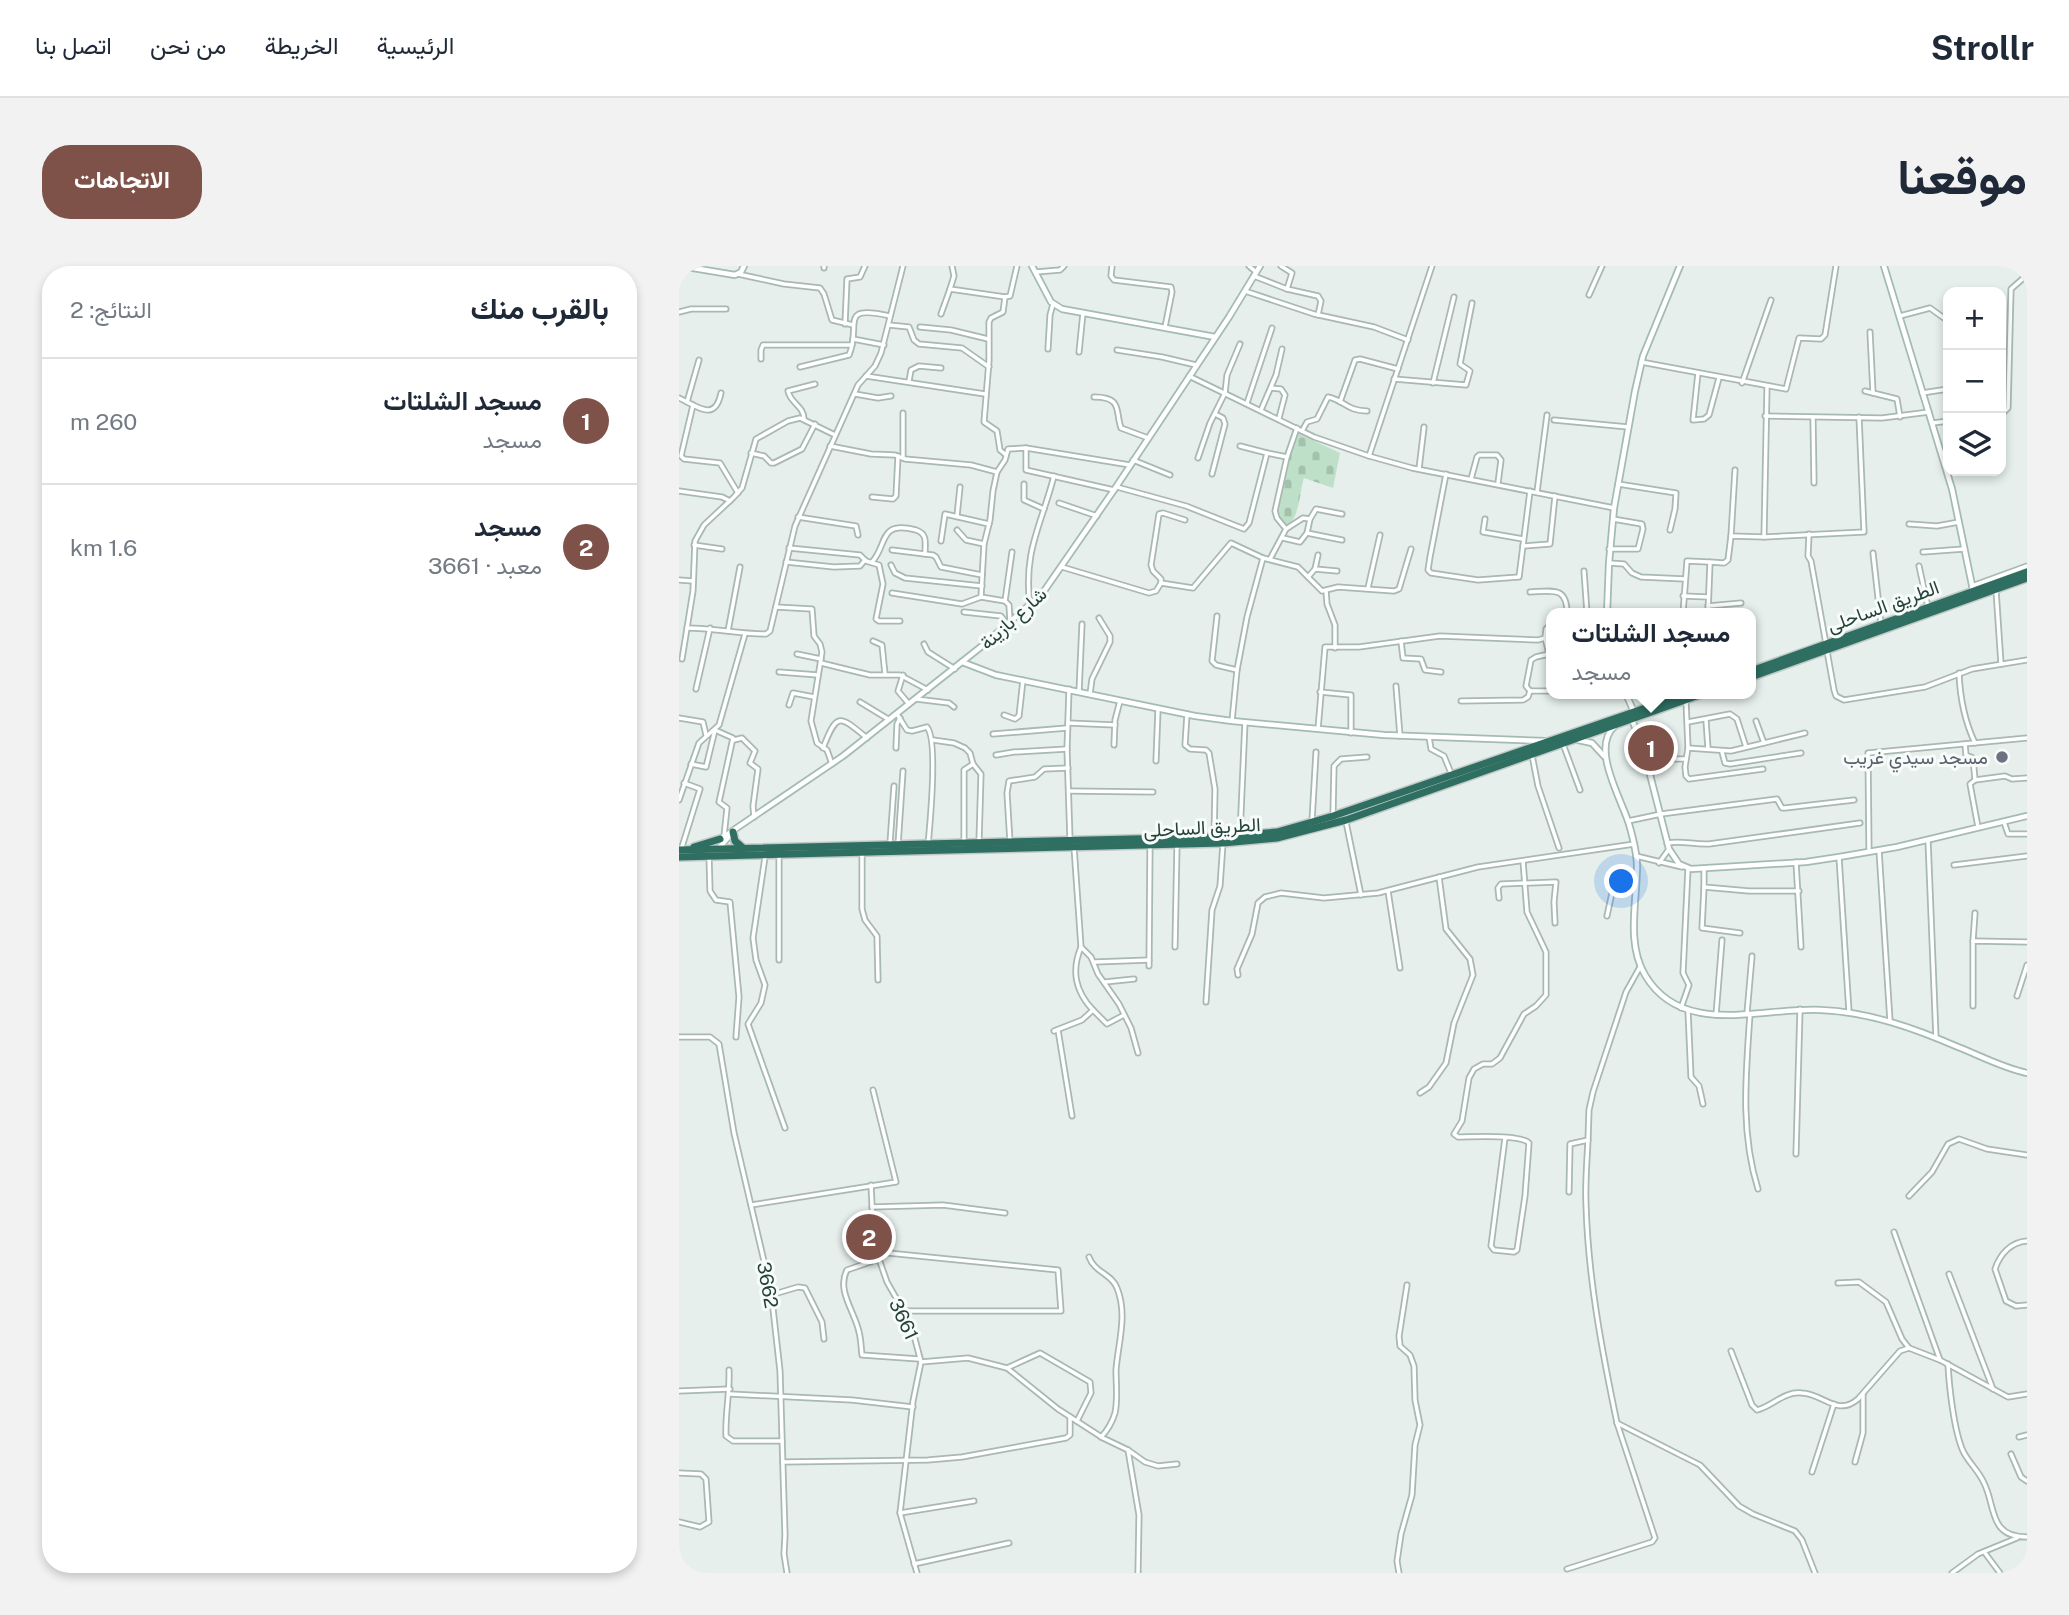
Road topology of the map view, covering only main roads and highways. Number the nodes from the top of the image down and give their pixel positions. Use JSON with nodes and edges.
{"nodes":[{"id":1,"x":2027,"y":572,"type":"edge"},
{"id":2,"x":2027,"y":578,"type":"edge"},
{"id":3,"x":1969,"y":592,"type":"junction"},
{"id":4,"x":1826,"y":647,"type":"junction"},
{"id":5,"x":1756,"y":669,"type":"edge"},
{"id":6,"x":1756,"y":675,"type":"edge"},
{"id":7,"x":1678,"y":699,"type":"edge"},
{"id":8,"x":1633,"y":715,"type":"junction"},
{"id":9,"x":735,"y":830,"type":"road end"},
{"id":10,"x":722,"y":837,"type":"road end"},
{"id":11,"x":1072,"y":844,"type":"junction"},
{"id":12,"x":744,"y":848,"type":"junction"},
{"id":13,"x":691,"y":849,"type":"junction"},
{"id":14,"x":680,"y":852,"type":"edge"},
{"id":15,"x":714,"y":853,"type":"junction"}],
"edges":[{"from":1,"to":3,"type":"highway","name":"الطريق الساحلى"},
{"from":2,"to":3,"type":"highway","name":"الطريق الساحلى"},
{"from":3,"to":4,"type":"highway","name":"الطريق الساحلى"},
{"from":3,"to":4,"type":"highway","name":"الطريق الساحلى"},
{"from":4,"to":5,"type":"highway","name":"الطريق الساحلى"},
{"from":4,"to":6,"type":"highway","name":"الطريق الساحلى"},
{"from":7,"to":8,"type":"highway","name":"الطريق الساحلى"},
{"from":8,"to":11,"type":"highway","name":"الطريق الساحلى"},
{"from":8,"to":11,"type":"highway","name":"الطريق الساحلى"},
{"from":9,"to":12,"type":"highway"},
{"from":10,"to":13,"type":"highway"},
{"from":11,"to":12,"type":"highway","name":"الطريق الساحلى"},
{"from":11,"to":15,"type":"highway","name":"الطريق الساحلى"},
{"from":12,"to":15,"type":"highway","name":"الطريق الساحلى"},
{"from":13,"to":14,"type":"highway","name":"الطريق الساحلى"},
{"from":13,"to":15,"type":"highway","name":"الطريق الساحلى"},
{"from":14,"to":15,"type":"highway","name":"الطريق الساحلى"}]}
